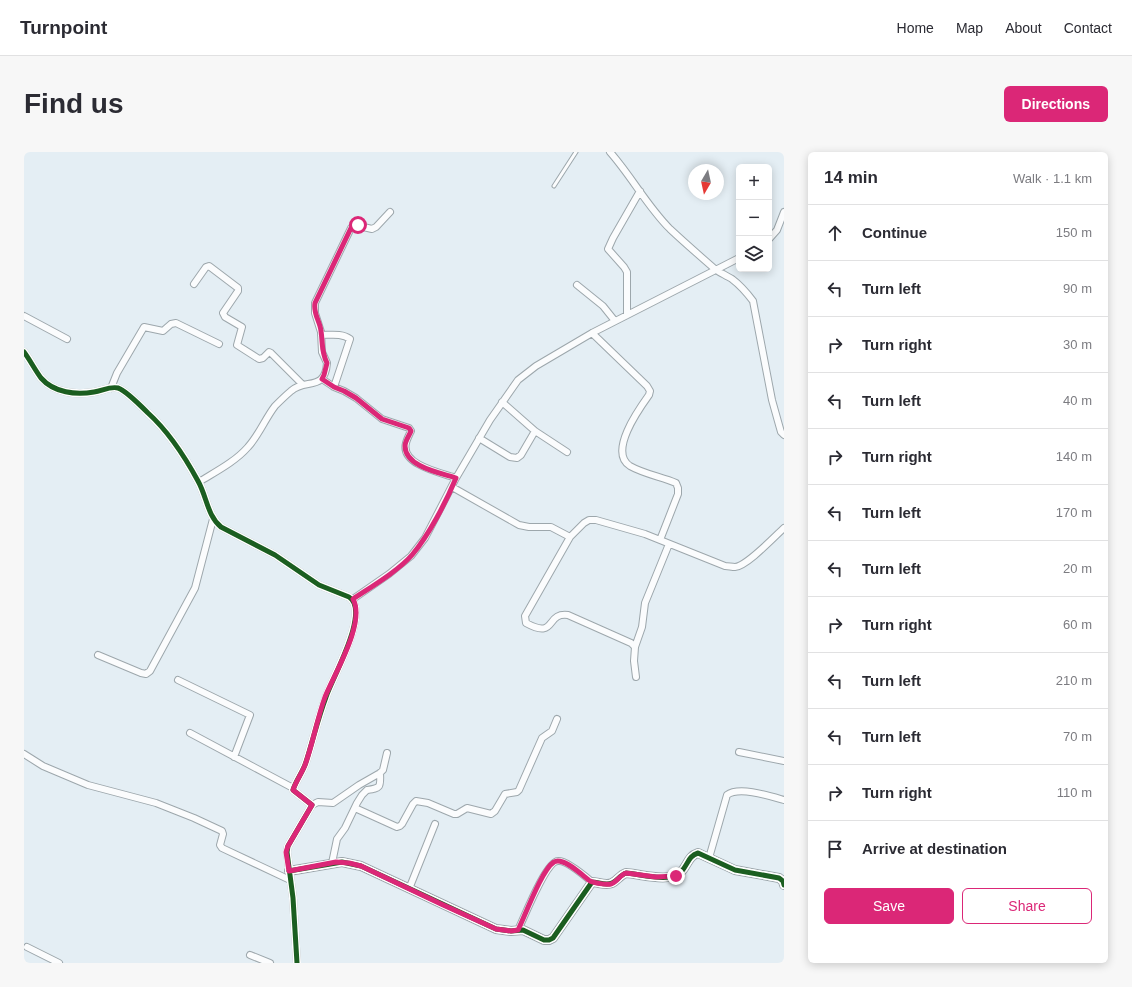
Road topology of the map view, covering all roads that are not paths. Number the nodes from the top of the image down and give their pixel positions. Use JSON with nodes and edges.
{"nodes":[{"id":1,"x":576,"y":152,"type":"edge"},
{"id":2,"x":610,"y":152,"type":"edge"},
{"id":3,"x":554,"y":186,"type":"dead end"},
{"id":4,"x":640,"y":191,"type":"junction"},
{"id":5,"x":390,"y":212,"type":"dead end"},
{"id":6,"x":784,"y":212,"type":"edge"},
{"id":7,"x":771,"y":236,"type":"edge"},
{"id":8,"x":736,"y":260,"type":"edge"},
{"id":9,"x":720,"y":269,"type":"junction"},
{"id":10,"x":194,"y":284,"type":"dead end"},
{"id":11,"x":577,"y":285,"type":"dead end"},
{"id":12,"x":627,"y":315,"type":"junction"},
{"id":13,"x":24,"y":316,"type":"edge"},
{"id":14,"x":615,"y":321,"type":"junction"},
{"id":15,"x":592,"y":333,"type":"junction"},
{"id":16,"x":321,"y":336,"type":"junction"},
{"id":17,"x":67,"y":339,"type":"dead end"},
{"id":18,"x":219,"y":344,"type":"dead end"},
{"id":19,"x":24,"y":352,"type":"edge"},
{"id":20,"x":322,"y":379,"type":"junction"},
{"id":21,"x":303,"y":385,"type":"junction"},
{"id":22,"x":334,"y":387,"type":"junction"},
{"id":23,"x":111,"y":388,"type":"junction"},
{"id":24,"x":502,"y":402,"type":"junction"},
{"id":25,"x":535,"y":431,"type":"junction"},
{"id":26,"x":784,"y":435,"type":"edge"},
{"id":27,"x":479,"y":438,"type":"junction"},
{"id":28,"x":567,"y":452,"type":"dead end"},
{"id":29,"x":456,"y":478,"type":"junction"},
{"id":30,"x":199,"y":482,"type":"junction"},
{"id":31,"x":452,"y":487,"type":"junction"},
{"id":32,"x":213,"y":519,"type":"junction"},
{"id":33,"x":784,"y":528,"type":"edge"},
{"id":34,"x":570,"y":537,"type":"junction"},
{"id":35,"x":660,"y":540,"type":"junction"},
{"id":36,"x":670,"y":544,"type":"junction"},
{"id":37,"x":353,"y":599,"type":"junction"},
{"id":38,"x":635,"y":647,"type":"junction"},
{"id":39,"x":98,"y":655,"type":"dead end"},
{"id":40,"x":636,"y":677,"type":"dead end"},
{"id":41,"x":178,"y":680,"type":"dead end"},
{"id":42,"x":557,"y":719,"type":"dead end"},
{"id":43,"x":190,"y":733,"type":"dead end"},
{"id":44,"x":739,"y":752,"type":"dead end"},
{"id":45,"x":387,"y":753,"type":"dead end"},
{"id":46,"x":24,"y":754,"type":"edge"},
{"id":47,"x":234,"y":757,"type":"junction"},
{"id":48,"x":784,"y":761,"type":"edge"},
{"id":49,"x":380,"y":773,"type":"junction"},
{"id":50,"x":293,"y":788,"type":"junction"},
{"id":51,"x":784,"y":800,"type":"edge"},
{"id":52,"x":312,"y":805,"type":"junction"},
{"id":53,"x":355,"y":808,"type":"junction"},
{"id":54,"x":435,"y":824,"type":"dead end"},
{"id":55,"x":709,"y":858,"type":"junction"},
{"id":56,"x":332,"y":863,"type":"junction"},
{"id":57,"x":289,"y":871,"type":"junction"},
{"id":58,"x":290,"y":880,"type":"junction"},
{"id":59,"x":592,"y":882,"type":"junction"},
{"id":60,"x":784,"y":882,"type":"edge"},
{"id":61,"x":409,"y":889,"type":"junction"},
{"id":62,"x":518,"y":930,"type":"junction"},
{"id":63,"x":27,"y":947,"type":"dead end"},
{"id":64,"x":250,"y":955,"type":"dead end"},
{"id":65,"x":60,"y":963,"type":"edge"},
{"id":66,"x":270,"y":963,"type":"edge"},
{"id":67,"x":297,"y":963,"type":"edge"}],
"edges":[{"from":1,"to":3,"type":"lane"},
{"from":2,"to":4,"type":"street"},
{"from":4,"to":9,"type":"street"},
{"from":4,"to":12,"type":"street"},
{"from":5,"to":16,"type":"street"},
{"from":6,"to":7,"type":"street"},
{"from":8,"to":9,"type":"street"},
{"from":9,"to":12,"type":"street"},
{"from":9,"to":26,"type":"street"},
{"from":10,"to":21,"type":"street"},
{"from":11,"to":14,"type":"street"},
{"from":12,"to":14,"type":"street"},
{"from":13,"to":17,"type":"street"},
{"from":14,"to":15,"type":"street"},
{"from":15,"to":24,"type":"street"},
{"from":15,"to":35,"type":"street"},
{"from":16,"to":20,"type":"street"},
{"from":16,"to":22,"type":"street"},
{"from":18,"to":23,"type":"street"},
{"from":19,"to":23,"type":"street"},
{"from":20,"to":21,"type":"street"},
{"from":20,"to":22,"type":"street"},
{"from":21,"to":30,"type":"street"},
{"from":22,"to":29,"type":"street"},
{"from":23,"to":30,"type":"street"},
{"from":24,"to":25,"type":"street"},
{"from":24,"to":27,"type":"street"},
{"from":25,"to":27,"type":"street"},
{"from":25,"to":28,"type":"street"},
{"from":27,"to":29,"type":"street"},
{"from":29,"to":31,"type":"street"},
{"from":30,"to":32,"type":"street"},
{"from":31,"to":34,"type":"street"},
{"from":31,"to":37,"type":"street"},
{"from":32,"to":37,"type":"street"},
{"from":32,"to":39,"type":"street"},
{"from":33,"to":36,"type":"street"},
{"from":34,"to":35,"type":"street"},
{"from":34,"to":38,"type":"street"},
{"from":35,"to":36,"type":"street"},
{"from":36,"to":38,"type":"street"},
{"from":37,"to":50,"type":"street"},
{"from":38,"to":40,"type":"street"},
{"from":41,"to":47,"type":"street"},
{"from":42,"to":53,"type":"street"},
{"from":43,"to":47,"type":"street"},
{"from":44,"to":48,"type":"street"},
{"from":45,"to":49,"type":"street"},
{"from":46,"to":58,"type":"street"},
{"from":47,"to":50,"type":"street"},
{"from":49,"to":52,"type":"street"},
{"from":49,"to":53,"type":"street"},
{"from":50,"to":52,"type":"street"},
{"from":51,"to":55,"type":"street"},
{"from":52,"to":57,"type":"street"},
{"from":53,"to":56,"type":"street"},
{"from":54,"to":61,"type":"street"},
{"from":55,"to":59,"type":"street"},
{"from":55,"to":60,"type":"street"},
{"from":56,"to":57,"type":"street"},
{"from":56,"to":61,"type":"street"},
{"from":57,"to":58,"type":"street"},
{"from":58,"to":67,"type":"street"},
{"from":59,"to":62,"type":"street"},
{"from":59,"to":62,"type":"street"},
{"from":61,"to":62,"type":"street"},
{"from":63,"to":65,"type":"street"},
{"from":64,"to":66,"type":"street"}]}
